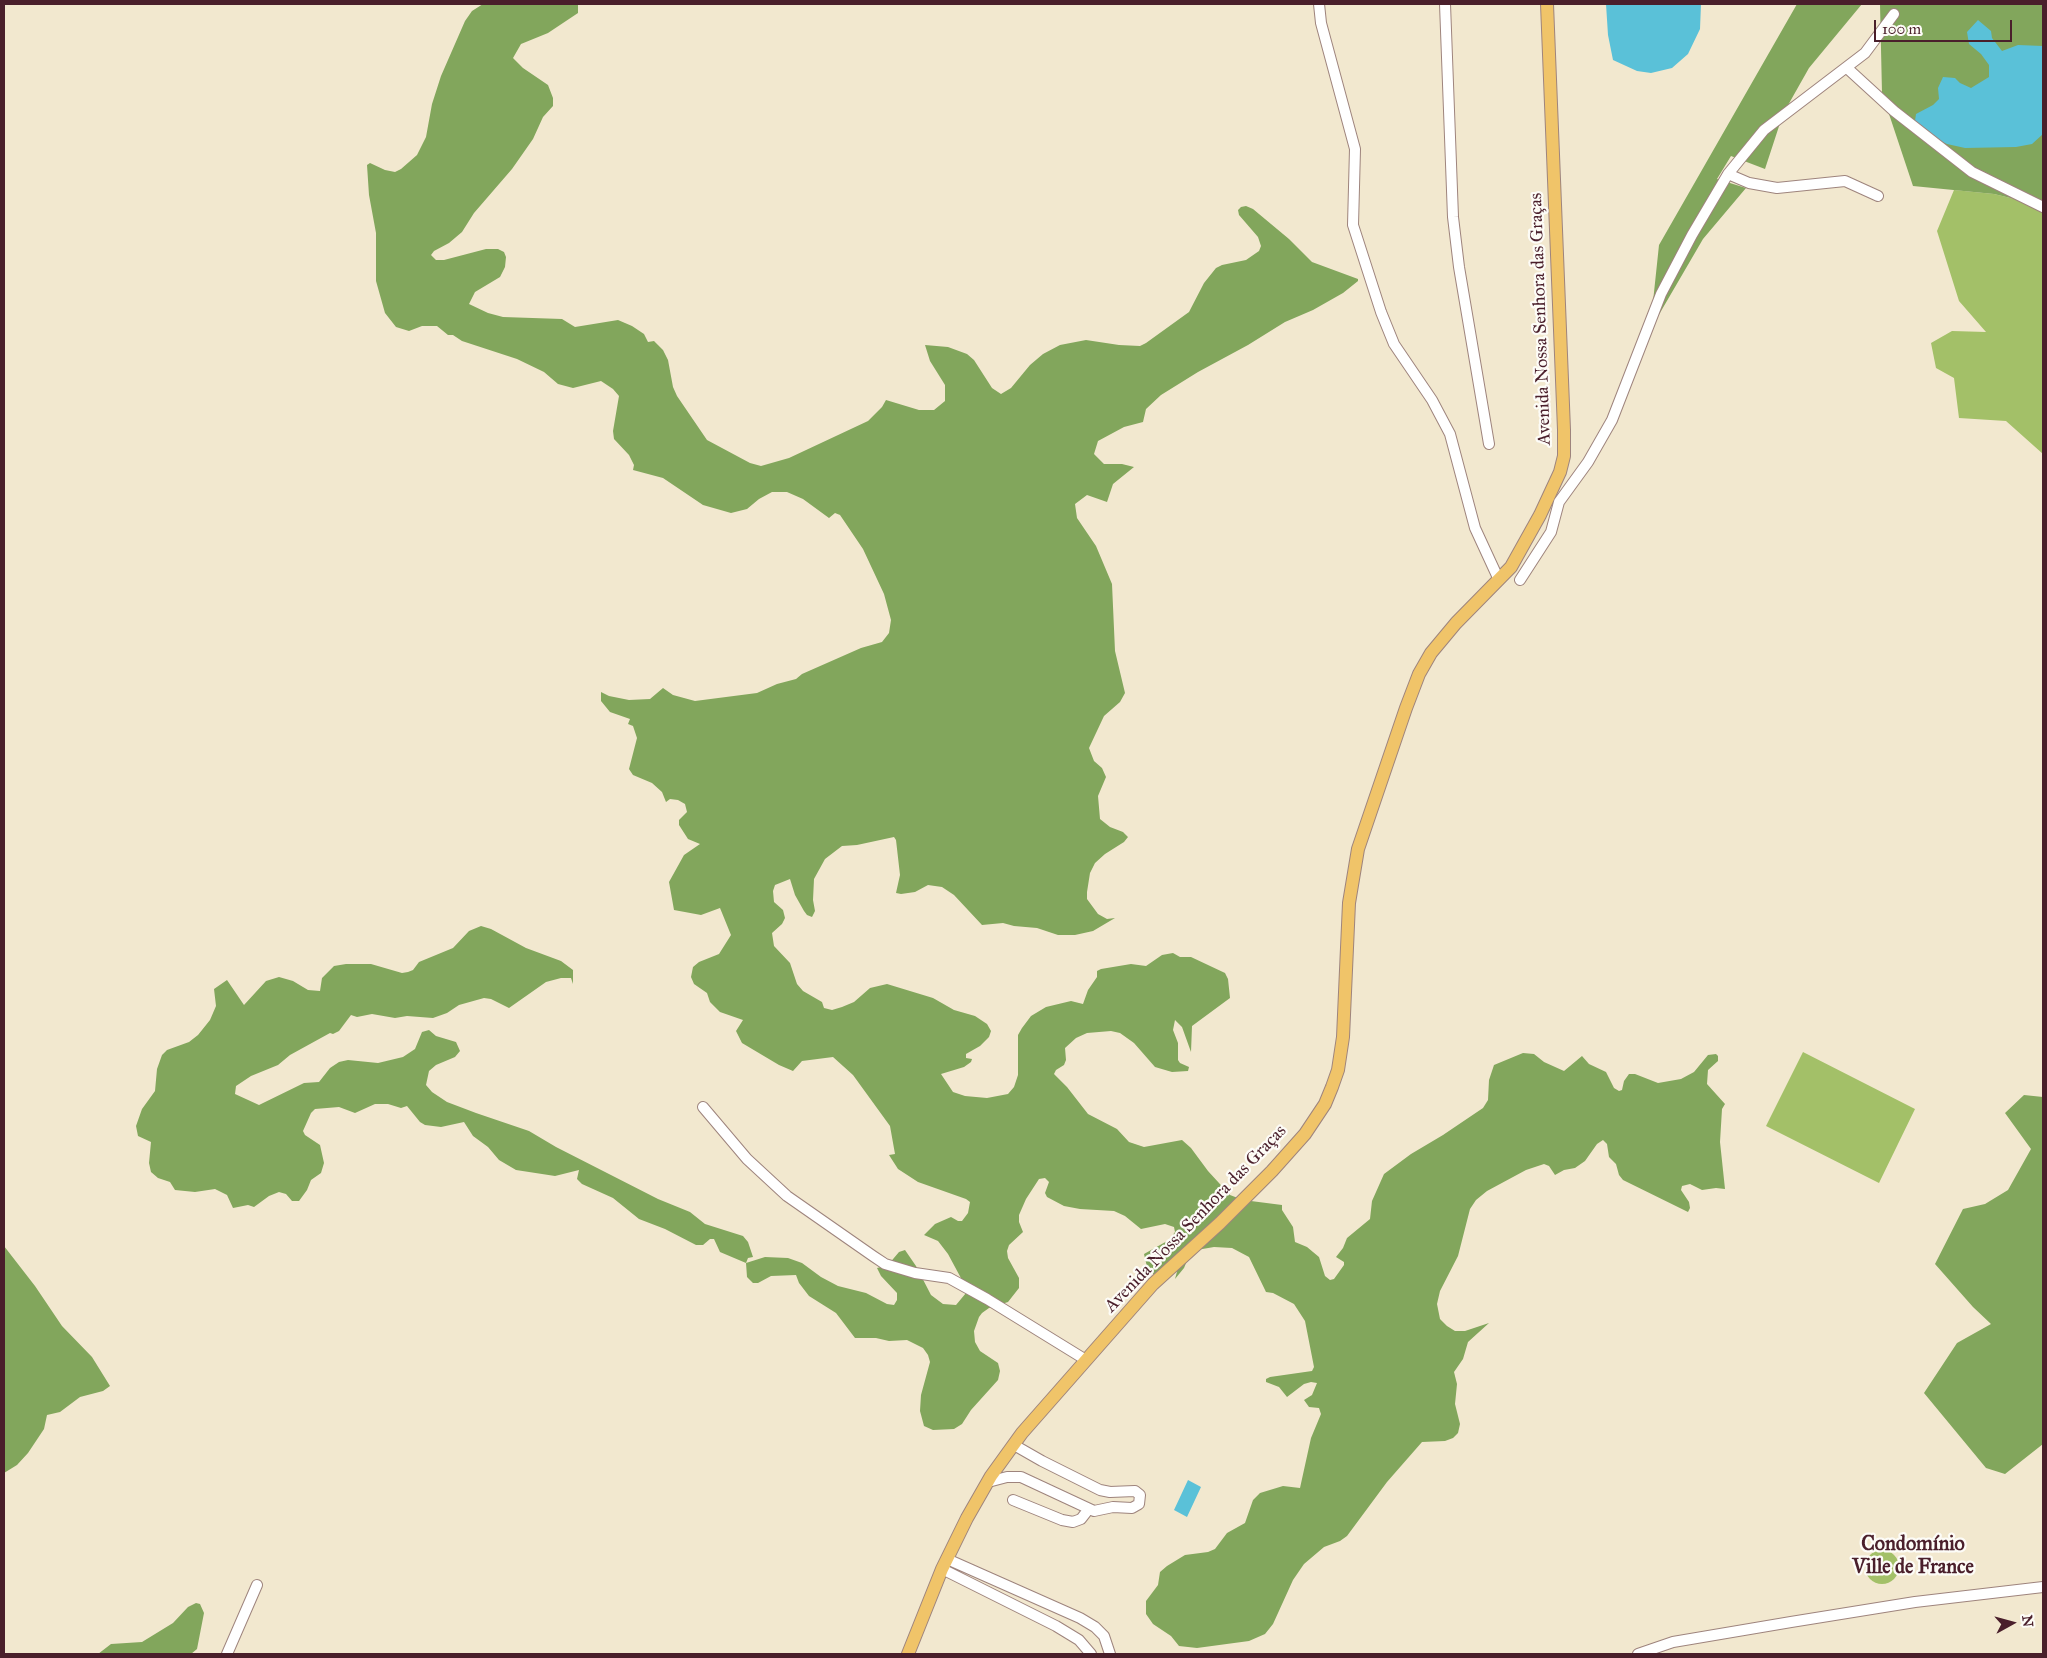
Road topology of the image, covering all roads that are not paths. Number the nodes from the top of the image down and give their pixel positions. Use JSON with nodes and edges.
{"nodes":[{"id":1,"x":1319,"y":4,"type":"edge"},
{"id":2,"x":1445,"y":4,"type":"edge"},
{"id":3,"x":1546,"y":4,"type":"edge"},
{"id":4,"x":1894,"y":14,"type":"dead end"},
{"id":5,"x":1847,"y":68,"type":"junction"},
{"id":6,"x":1728,"y":174,"type":"junction"},
{"id":7,"x":1878,"y":196,"type":"dead end"},
{"id":8,"x":2043,"y":207,"type":"edge"},
{"id":9,"x":1489,"y":444,"type":"dead end"},
{"id":10,"x":1499,"y":580,"type":"junction"},
{"id":11,"x":1520,"y":580,"type":"dead end"},
{"id":12,"x":703,"y":1107,"type":"dead end"},
{"id":13,"x":1086,"y":1360,"type":"junction"},
{"id":14,"x":1014,"y":1445,"type":"junction"},
{"id":15,"x":988,"y":1482,"type":"junction"},
{"id":16,"x":1013,"y":1500,"type":"dead end"},
{"id":17,"x":1088,"y":1510,"type":"junction"},
{"id":18,"x":944,"y":1564,"type":"junction"},
{"id":19,"x":257,"y":1585,"type":"dead end"},
{"id":20,"x":2043,"y":1587,"type":"edge"},
{"id":21,"x":227,"y":1654,"type":"edge"},
{"id":22,"x":908,"y":1654,"type":"edge"},
{"id":23,"x":1091,"y":1654,"type":"edge"},
{"id":24,"x":1110,"y":1654,"type":"edge"},
{"id":25,"x":1638,"y":1654,"type":"edge"}],
"edges":[{"from":1,"to":10,"type":"street"},
{"from":2,"to":9,"type":"street"},
{"from":3,"to":10,"type":"main road","name":"Avenida Nossa Senhora das Graças"},
{"from":4,"to":5,"type":"street"},
{"from":5,"to":6,"type":"street"},
{"from":5,"to":8,"type":"street"},
{"from":6,"to":7,"type":"street"},
{"from":6,"to":11,"type":"street"},
{"from":10,"to":13,"type":"main road","name":"Avenida Nossa Senhora das Graças"},
{"from":12,"to":13,"type":"street"},
{"from":13,"to":14,"type":"main road","name":"Avenida Nossa Senhora das Graças"},
{"from":14,"to":15,"type":"main road","name":"Avenida Nossa Senhora das Graças"},
{"from":14,"to":17,"type":"street"},
{"from":15,"to":17,"type":"street"},
{"from":15,"to":18,"type":"main road","name":"Avenida Nossa Senhora das Graças"},
{"from":16,"to":17,"type":"street"},
{"from":18,"to":22,"type":"main road","name":"Avenida Nossa Senhora das Graças"},
{"from":18,"to":23,"type":"street"},
{"from":18,"to":24,"type":"street"},
{"from":19,"to":21,"type":"street"},
{"from":20,"to":25,"type":"street"}]}
